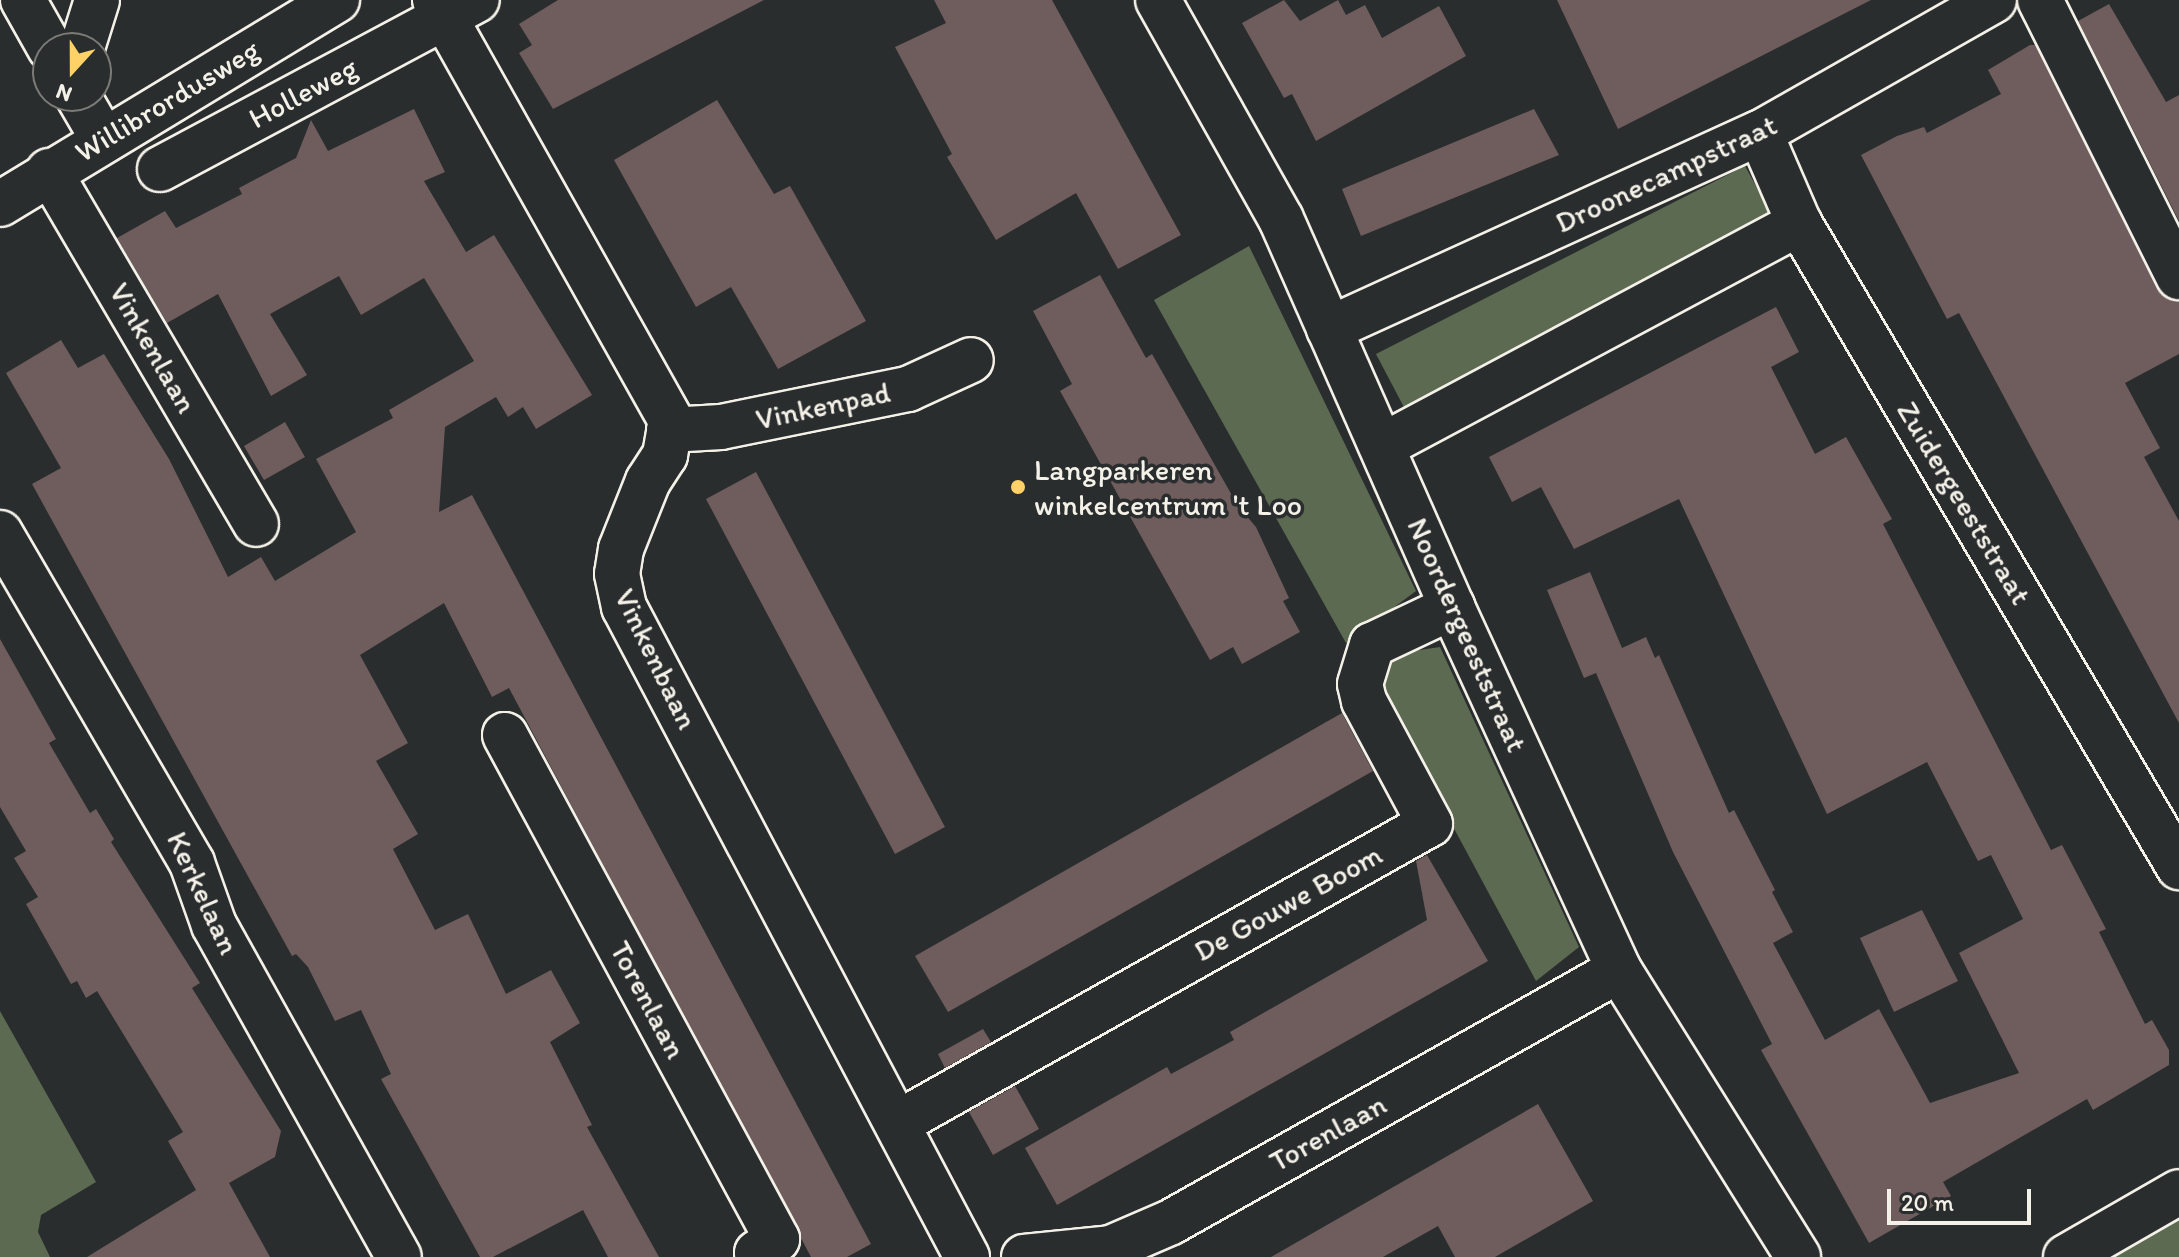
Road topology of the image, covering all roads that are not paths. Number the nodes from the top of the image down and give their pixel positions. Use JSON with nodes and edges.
{"nodes":[{"id":1,"x":23,"y":0,"type":"edge"},
{"id":2,"x":97,"y":0,"type":"edge"},
{"id":3,"x":337,"y":0,"type":"edge"},
{"id":4,"x":1158,"y":0,"type":"edge"},
{"id":5,"x":1994,"y":0,"type":"edge"},
{"id":6,"x":2040,"y":0,"type":"edge"},
{"id":7,"x":452,"y":5,"type":"edge"},
{"id":8,"x":41,"y":32,"type":"edge"},
{"id":9,"x":87,"y":32,"type":"edge"},
{"id":10,"x":87,"y":112,"type":"edge"},
{"id":11,"x":1760,"y":133,"type":"junction"},
{"id":12,"x":103,"y":139,"type":"junction"},
{"id":13,"x":160,"y":169,"type":"dead end"},
{"id":14,"x":49,"y":171,"type":"junction"},
{"id":15,"x":0,"y":204,"type":"edge"},
{"id":16,"x":1799,"y":223,"type":"junction"},
{"id":17,"x":2179,"y":277,"type":"edge"},
{"id":18,"x":1329,"y":329,"type":"junction"},
{"id":19,"x":971,"y":360,"type":"dead end"},
{"id":20,"x":669,"y":430,"type":"junction"},
{"id":21,"x":1384,"y":445,"type":"junction"},
{"id":22,"x":256,"y":524,"type":"dead end"},
{"id":23,"x":0,"y":533,"type":"edge"},
{"id":24,"x":1452,"y":607,"type":"junction"},
{"id":25,"x":505,"y":735,"type":"dead end"},
{"id":26,"x":2179,"y":867,"type":"edge"},
{"id":27,"x":1619,"y":970,"type":"junction"},
{"id":28,"x":898,"y":1123,"type":"junction"},
{"id":29,"x":2179,"y":1192,"type":"edge"},
{"id":30,"x":399,"y":1257,"type":"edge"},
{"id":31,"x":760,"y":1257,"type":"edge"},
{"id":32,"x":967,"y":1257,"type":"edge"},
{"id":33,"x":1024,"y":1257,"type":"edge"},
{"id":34,"x":1798,"y":1257,"type":"edge"},
{"id":35,"x":2066,"y":1257,"type":"edge"}],
"edges":[{"from":1,"to":8,"type":"street"},
{"from":2,"to":9,"type":"street"},
{"from":3,"to":12,"type":"street","name":"Willibrordusweg"},
{"from":4,"to":18,"type":"street","name":"Noordergeeststraat"},
{"from":5,"to":11,"type":"street","name":"Droonecampstraat"},
{"from":6,"to":17,"type":"street"},
{"from":7,"to":13,"type":"street","name":"Holleweg"},
{"from":7,"to":20,"type":"street"},
{"from":10,"to":12,"type":"street"},
{"from":11,"to":16,"type":"street","name":"Zuidergeeststraat"},
{"from":11,"to":18,"type":"street","name":"Droonecampstraat"},
{"from":12,"to":14,"type":"street","name":"Willibrordusweg"},
{"from":14,"to":15,"type":"street","name":"Willibrordusweg"},
{"from":14,"to":22,"type":"street","name":"Vinkenlaan"},
{"from":16,"to":21,"type":"street"},
{"from":16,"to":26,"type":"street","name":"Zuidergeeststraat"},
{"from":18,"to":21,"type":"street","name":"Noordergeeststraat"},
{"from":19,"to":20,"type":"street","name":"Vinkenpad"},
{"from":20,"to":28,"type":"street","name":"Vinkenbaan"},
{"from":21,"to":24,"type":"street","name":"Noordergeeststraat"},
{"from":23,"to":30,"type":"street","name":"Kerkelaan"},
{"from":24,"to":27,"type":"street","name":"Noordergeeststraat"},
{"from":24,"to":28,"type":"street","name":"De Gouwe Boom"},
{"from":25,"to":31,"type":"street","name":"Torenlaan"},
{"from":27,"to":33,"type":"street","name":"Torenlaan"},
{"from":27,"to":34,"type":"street","name":"Noordergeeststraat"},
{"from":28,"to":32,"type":"street","name":"Vinkenbaan"},
{"from":29,"to":35,"type":"street"}]}
